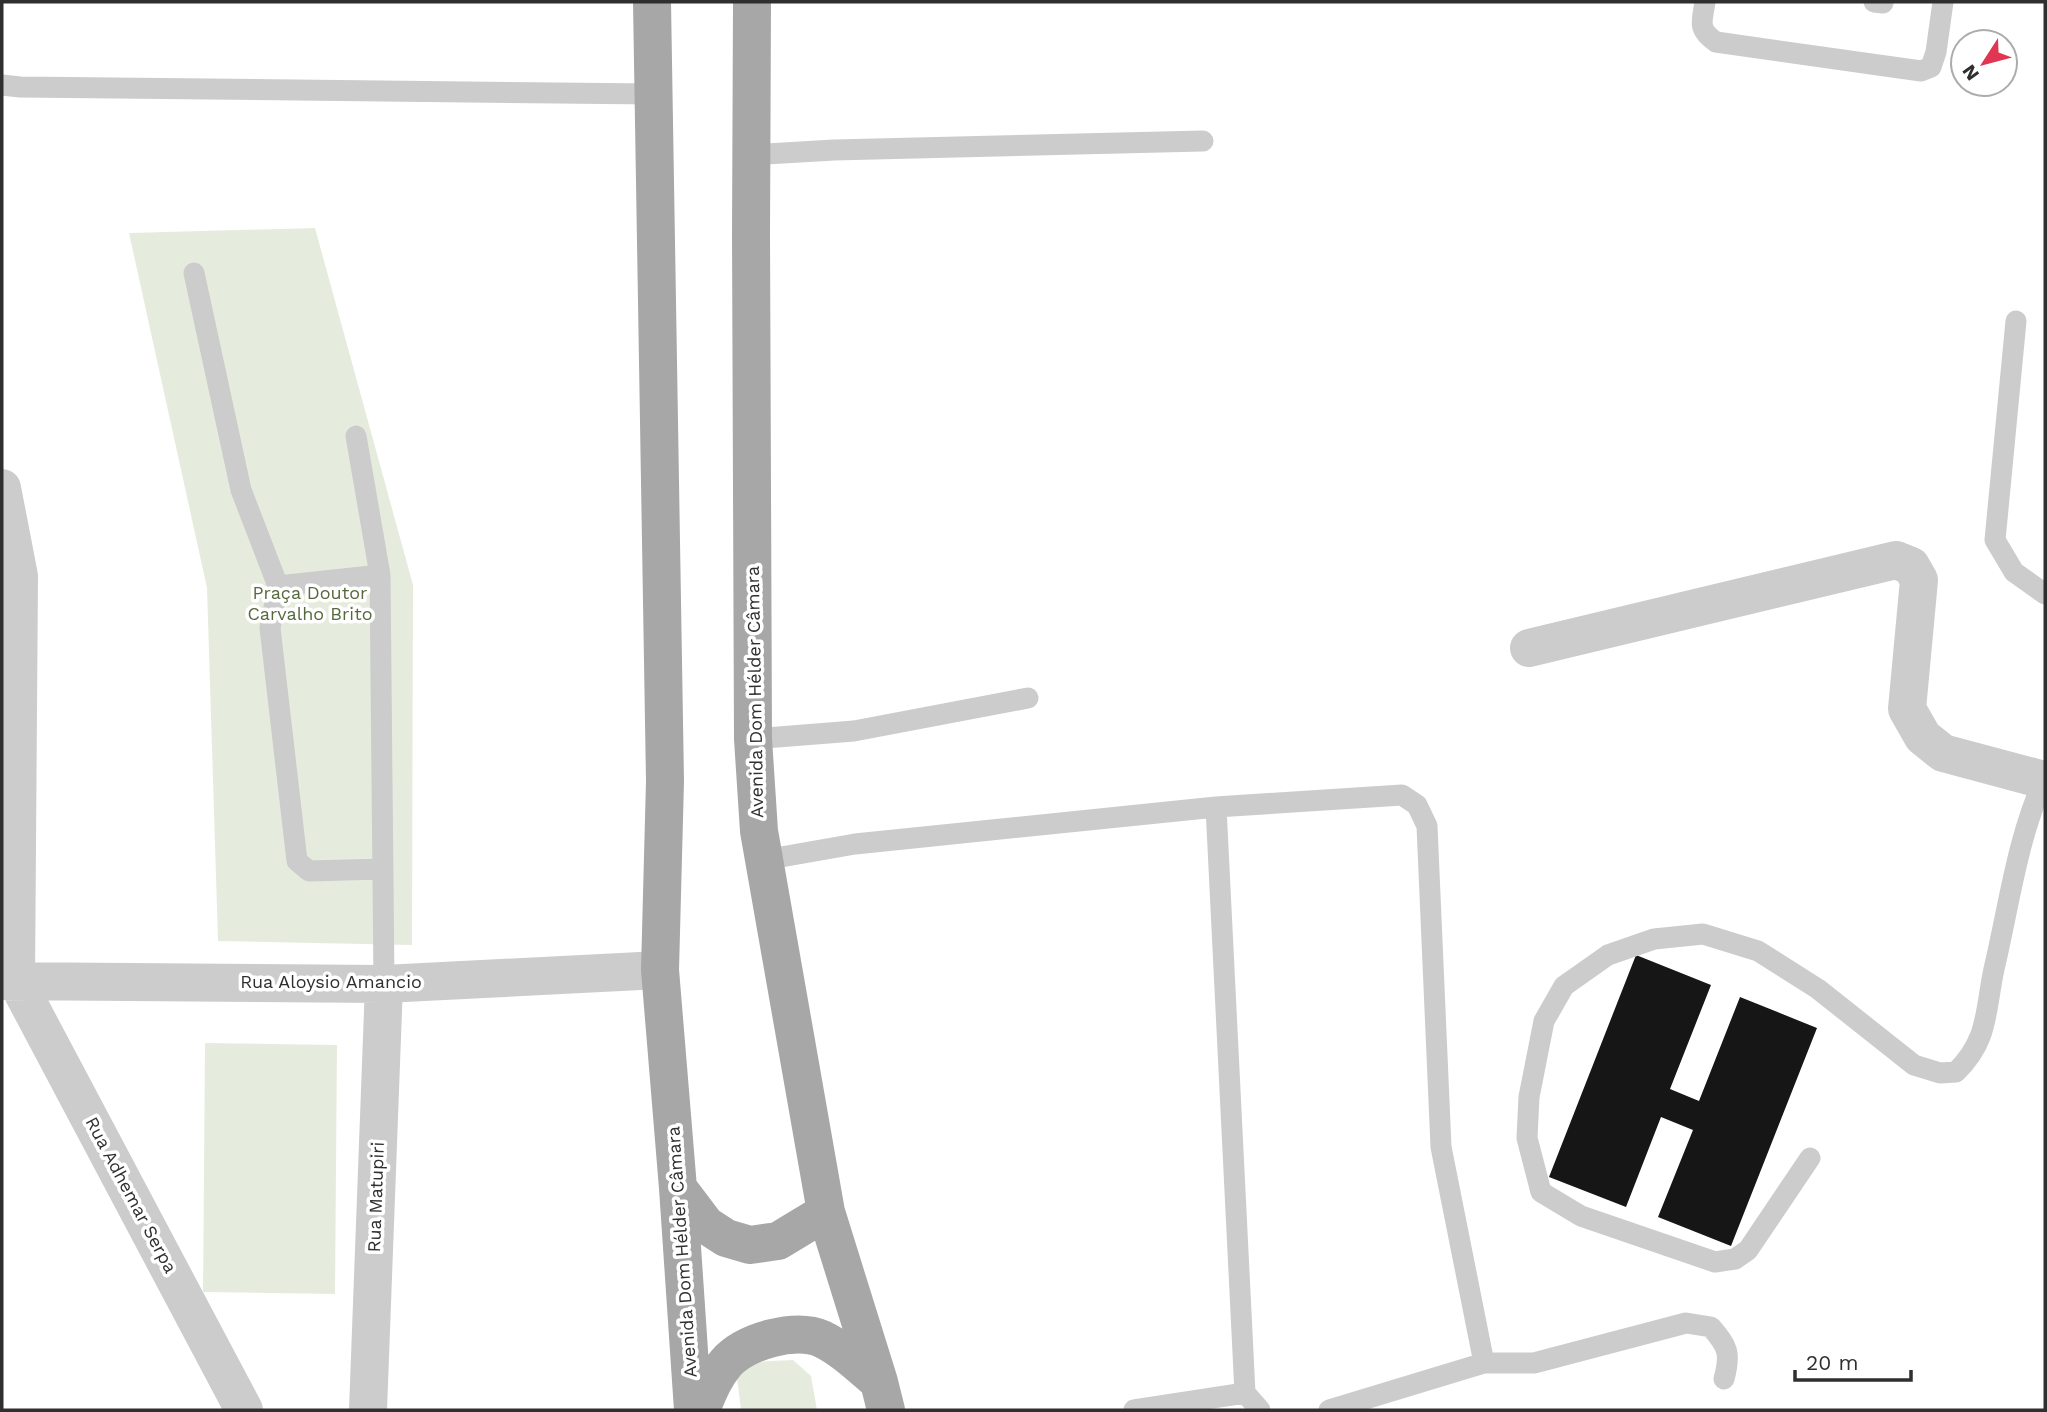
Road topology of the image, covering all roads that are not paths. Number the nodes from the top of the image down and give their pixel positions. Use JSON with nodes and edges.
{"nodes":[{"id":1,"x":652,"y":2,"type":"edge"},
{"id":2,"x":752,"y":2,"type":"edge"},
{"id":3,"x":1705,"y":2,"type":"edge"},
{"id":4,"x":1943,"y":2,"type":"edge"},
{"id":5,"x":2,"y":85,"type":"edge"},
{"id":6,"x":653,"y":94,"type":"junction"},
{"id":7,"x":1203,"y":141,"type":"dead end"},
{"id":8,"x":751,"y":155,"type":"junction"},
{"id":9,"x":194,"y":273,"type":"dead end"},
{"id":10,"x":2016,"y":321,"type":"dead end"},
{"id":11,"x":356,"y":436,"type":"dead end"},
{"id":12,"x":2,"y":488,"type":"edge"},
{"id":13,"x":380,"y":575,"type":"junction"},
{"id":14,"x":278,"y":586,"type":"junction"},
{"id":15,"x":2045,"y":594,"type":"edge"},
{"id":16,"x":1529,"y":648,"type":"dead end"},
{"id":17,"x":1028,"y":698,"type":"dead end"},
{"id":18,"x":753,"y":739,"type":"junction"},
{"id":19,"x":2045,"y":780,"type":"edge"},
{"id":20,"x":1216,"y":807,"type":"junction"},
{"id":21,"x":765,"y":860,"type":"junction"},
{"id":22,"x":383,"y":869,"type":"junction"},
{"id":23,"x":660,"y":970,"type":"junction"},
{"id":24,"x":9,"y":981,"type":"edge"},
{"id":25,"x":384,"y":984,"type":"junction"},
{"id":26,"x":1810,"y":1158,"type":"dead end"},
{"id":27,"x":678,"y":1188,"type":"junction"},
{"id":28,"x":826,"y":1212,"type":"junction"},
{"id":29,"x":1484,"y":1363,"type":"junction"},
{"id":30,"x":1724,"y":1379,"type":"dead end"},
{"id":31,"x":1245,"y":1393,"type":"junction"},
{"id":32,"x":882,"y":1396,"type":"edge"},
{"id":33,"x":244,"y":1410,"type":"edge"},
{"id":34,"x":368,"y":1410,"type":"edge"},
{"id":35,"x":693,"y":1410,"type":"edge"},
{"id":36,"x":701,"y":1410,"type":"edge"},
{"id":37,"x":1134,"y":1410,"type":"edge"},
{"id":38,"x":1259,"y":1410,"type":"edge"},
{"id":39,"x":1329,"y":1410,"type":"edge"}],
"edges":[{"from":1,"to":6,"type":"main road","name":"Avenida Dom Hélder Câmara"},
{"from":2,"to":8,"type":"main road","name":"Avenida Dom Hélder Câmara"},
{"from":3,"to":4,"type":"lane"},
{"from":5,"to":6,"type":"lane"},
{"from":6,"to":23,"type":"main road","name":"Avenida Dom Hélder Câmara"},
{"from":7,"to":8,"type":"lane"},
{"from":8,"to":18,"type":"main road","name":"Avenida Dom Hélder Câmara"},
{"from":9,"to":14,"type":"lane"},
{"from":10,"to":15,"type":"lane"},
{"from":11,"to":13,"type":"lane"},
{"from":12,"to":24,"type":"street"},
{"from":13,"to":14,"type":"lane"},
{"from":13,"to":22,"type":"lane"},
{"from":14,"to":22,"type":"lane"},
{"from":16,"to":19,"type":"street"},
{"from":17,"to":18,"type":"lane"},
{"from":18,"to":21,"type":"main road","name":"Avenida Dom Hélder Câmara"},
{"from":19,"to":26,"type":"lane"},
{"from":20,"to":21,"type":"lane"},
{"from":20,"to":29,"type":"lane"},
{"from":20,"to":31,"type":"lane"},
{"from":21,"to":28,"type":"main road","name":"Avenida Dom Hélder Câmara"},
{"from":22,"to":25,"type":"lane"},
{"from":23,"to":25,"type":"street","name":"Rua Aloysio Amancio"},
{"from":23,"to":27,"type":"main road","name":"Avenida Dom Hélder Câmara"},
{"from":24,"to":25,"type":"street","name":"Rua Aloysio Amancio"},
{"from":24,"to":33,"type":"street","name":"Rua Adhemar Serpa"},
{"from":25,"to":34,"type":"street","name":"Rua Matupiri"},
{"from":27,"to":28,"type":"main road"},
{"from":27,"to":35,"type":"main road","name":"Avenida Dom Hélder Câmara"},
{"from":28,"to":32,"type":"main road","name":"Avenida Dom Hélder Câmara"},
{"from":29,"to":30,"type":"lane"},
{"from":29,"to":39,"type":"lane"},
{"from":31,"to":37,"type":"lane"},
{"from":31,"to":38,"type":"lane"},
{"from":32,"to":36,"type":"main road"}]}
